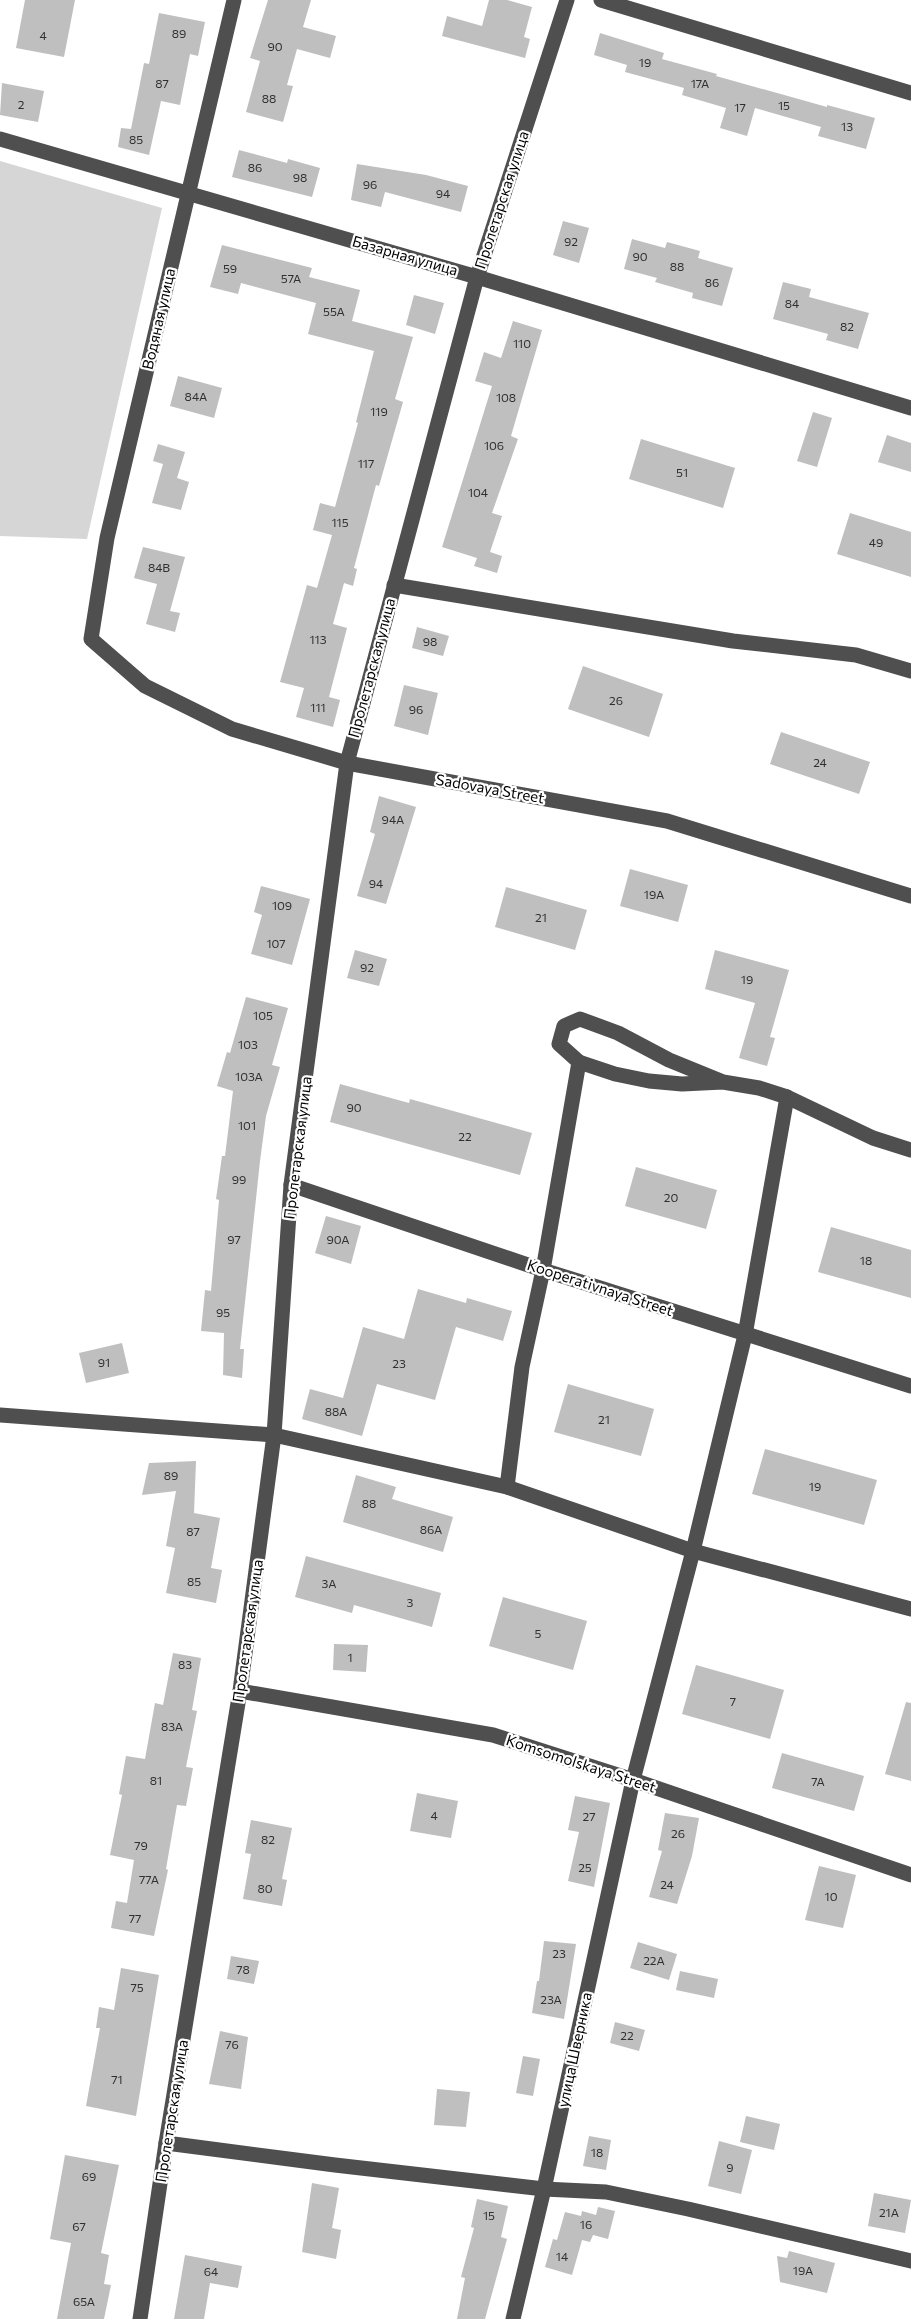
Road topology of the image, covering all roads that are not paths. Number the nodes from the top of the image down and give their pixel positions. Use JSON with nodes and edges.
{"nodes":[{"id":1,"x":234,"y":0,"type":"edge"},
{"id":2,"x":567,"y":0,"type":"edge"},
{"id":3,"x":601,"y":0,"type":"edge"},
{"id":4,"x":911,"y":93,"type":"edge"},
{"id":5,"x":0,"y":139,"type":"edge"},
{"id":6,"x":189,"y":193,"type":"junction"},
{"id":7,"x":477,"y":277,"type":"junction"},
{"id":8,"x":911,"y":408,"type":"edge"},
{"id":9,"x":393,"y":585,"type":"junction"},
{"id":10,"x":91,"y":639,"type":"joint"},
{"id":11,"x":911,"y":671,"type":"edge"},
{"id":12,"x":347,"y":763,"type":"junction"},
{"id":13,"x":911,"y":896,"type":"edge"},
{"id":14,"x":579,"y":1062,"type":"junction"},
{"id":15,"x":723,"y":1082,"type":"junction"},
{"id":16,"x":787,"y":1097,"type":"junction"},
{"id":17,"x":911,"y":1150,"type":"edge"},
{"id":18,"x":291,"y":1185,"type":"junction"},
{"id":19,"x":543,"y":1270,"type":"junction"},
{"id":20,"x":745,"y":1335,"type":"junction"},
{"id":21,"x":911,"y":1386,"type":"edge"},
{"id":22,"x":0,"y":1415,"type":"edge"},
{"id":23,"x":274,"y":1435,"type":"junction"},
{"id":24,"x":507,"y":1487,"type":"junction"},
{"id":25,"x":693,"y":1551,"type":"junction"},
{"id":26,"x":911,"y":1609,"type":"edge"},
{"id":27,"x":240,"y":1691,"type":"junction"},
{"id":28,"x":633,"y":1780,"type":"junction"},
{"id":29,"x":911,"y":1875,"type":"edge"},
{"id":30,"x":166,"y":2143,"type":"junction"},
{"id":31,"x":544,"y":2189,"type":"junction"},
{"id":32,"x":911,"y":2261,"type":"edge"},
{"id":33,"x":140,"y":2319,"type":"edge"},
{"id":34,"x":513,"y":2319,"type":"edge"}],
"edges":[{"from":1,"to":6,"type":"street","name":"Водяная улица"},
{"from":2,"to":7,"type":"street","name":"Пролетарская улица"},
{"from":3,"to":4,"type":"street"},
{"from":5,"to":6,"type":"street","name":"Базарная улица"},
{"from":6,"to":7,"type":"street","name":"Базарная улица"},
{"from":6,"to":10,"type":"street","name":"Водяная улица"},
{"from":7,"to":8,"type":"street","name":"Базарная улица"},
{"from":7,"to":9,"type":"street","name":"Пролетарская улица"},
{"from":9,"to":11,"type":"street"},
{"from":9,"to":12,"type":"street","name":"Пролетарская улица"},
{"from":10,"to":12,"type":"street","name":"Sadovaya Street"},
{"from":12,"to":13,"type":"street","name":"Sadovaya Street"},
{"from":12,"to":18,"type":"street","name":"Пролетарская улица"},
{"from":14,"to":15,"type":"street"},
{"from":14,"to":15,"type":"street"},
{"from":14,"to":19,"type":"street"},
{"from":15,"to":16,"type":"street"},
{"from":16,"to":17,"type":"street"},
{"from":16,"to":20,"type":"street","name":"улица Шверника"},
{"from":18,"to":19,"type":"street","name":"Kooperativnaya Street"},
{"from":18,"to":23,"type":"street","name":"Пролетарская улица"},
{"from":19,"to":20,"type":"street","name":"Kooperativnaya Street"},
{"from":19,"to":24,"type":"street"},
{"from":20,"to":21,"type":"street","name":"Kooperativnaya Street"},
{"from":20,"to":25,"type":"street","name":"улица Шверника"},
{"from":22,"to":23,"type":"street"},
{"from":23,"to":24,"type":"street"},
{"from":23,"to":27,"type":"street","name":"Пролетарская улица"},
{"from":24,"to":25,"type":"street"},
{"from":25,"to":26,"type":"street"},
{"from":25,"to":28,"type":"street","name":"улица Шверника"},
{"from":27,"to":28,"type":"street","name":"Komsomolskaya Street"},
{"from":27,"to":30,"type":"street","name":"Пролетарская улица"},
{"from":28,"to":29,"type":"street","name":"Komsomolskaya Street"},
{"from":28,"to":31,"type":"street","name":"улица Шверника"},
{"from":30,"to":31,"type":"street"},
{"from":30,"to":33,"type":"street","name":"Пролетарская улица"},
{"from":31,"to":32,"type":"street"},
{"from":31,"to":34,"type":"street","name":"улица Шверника"}]}
